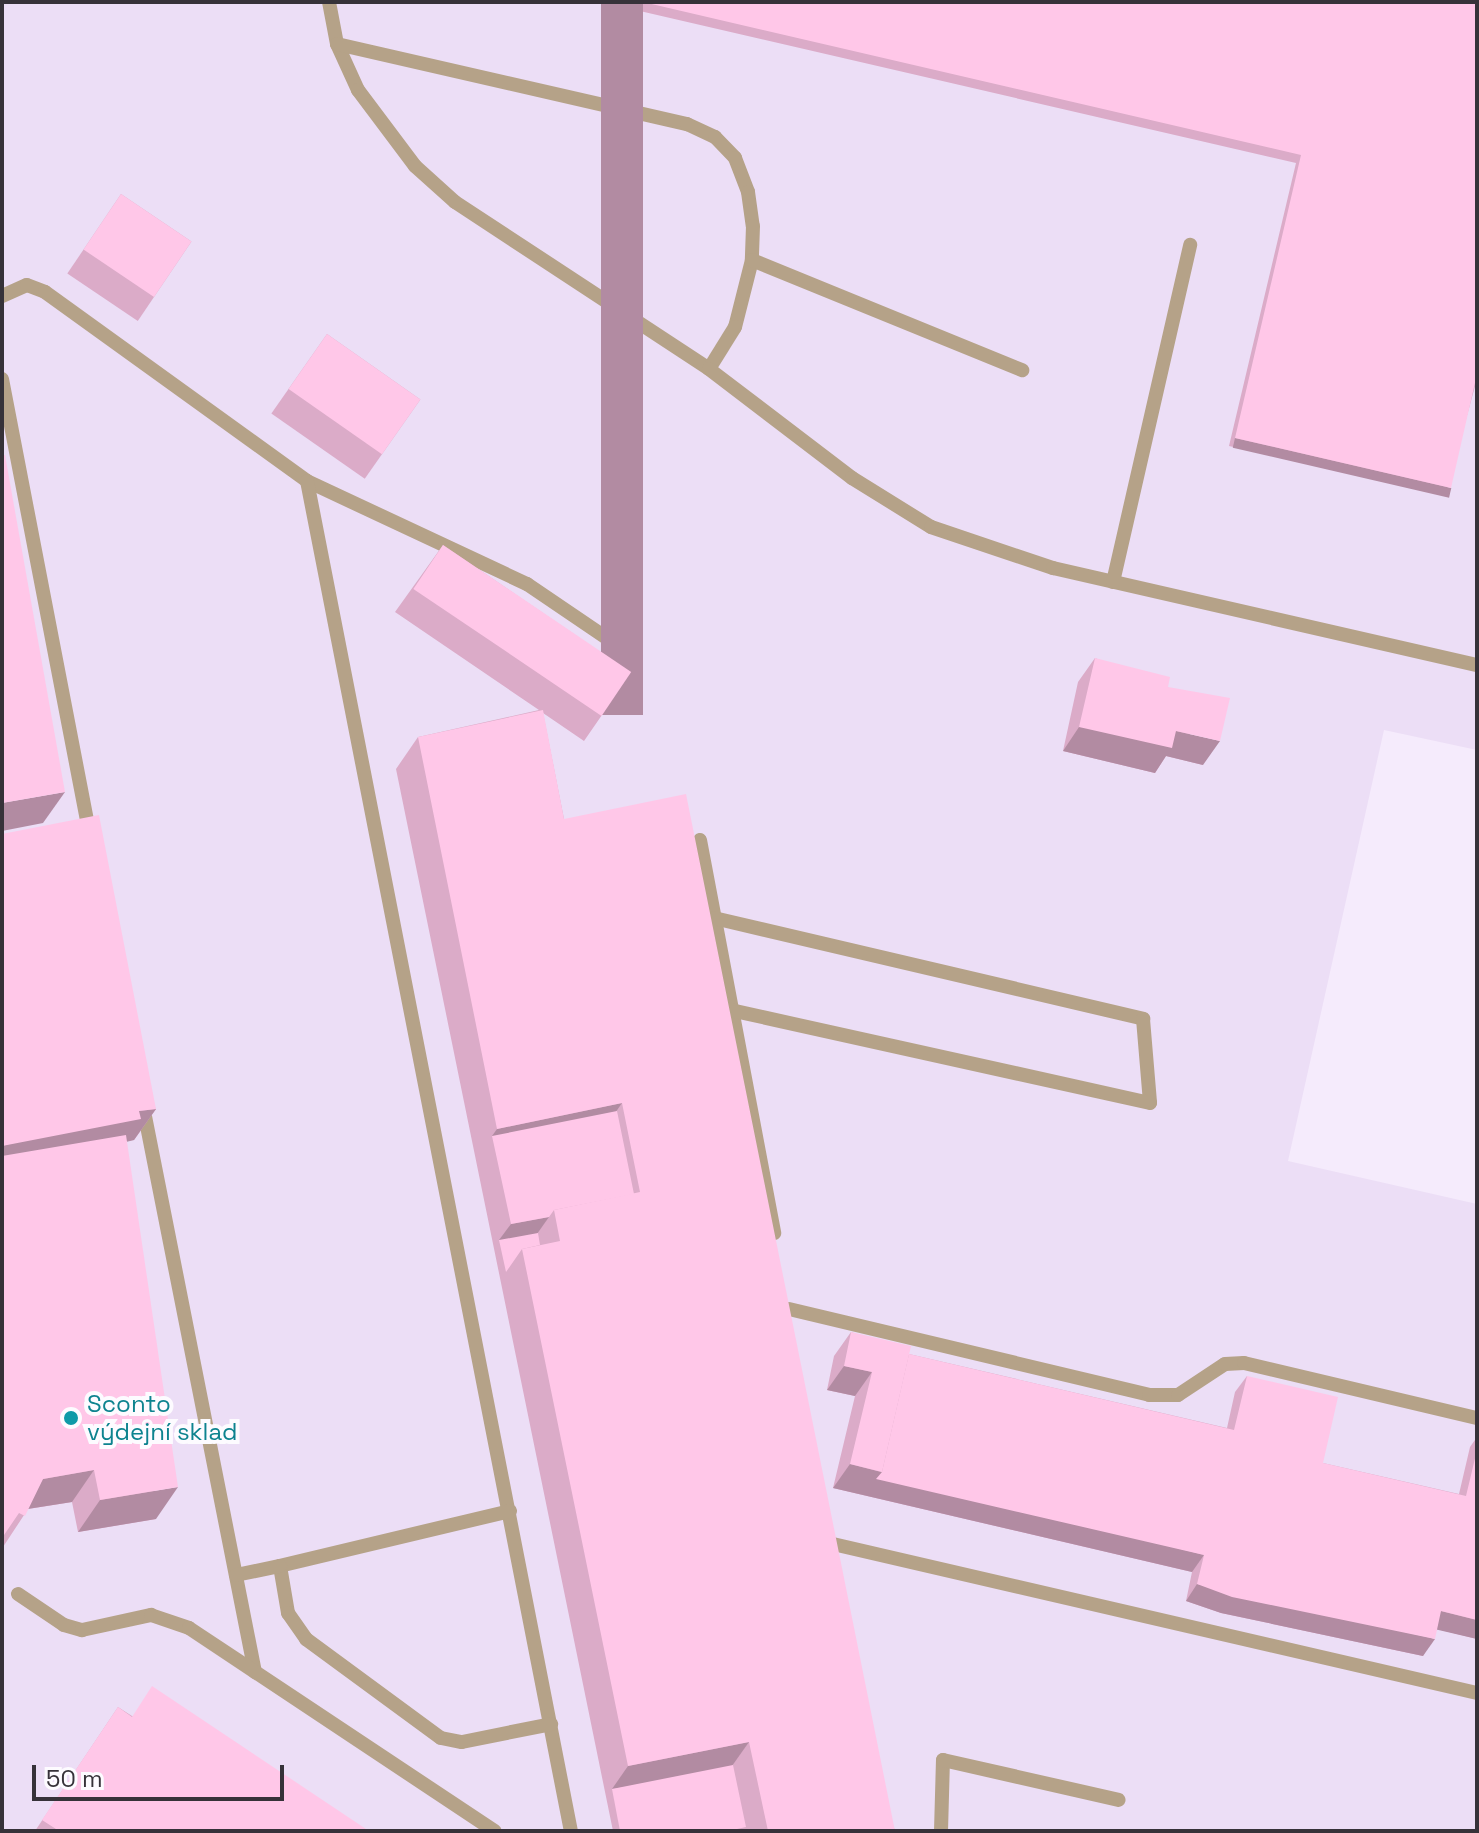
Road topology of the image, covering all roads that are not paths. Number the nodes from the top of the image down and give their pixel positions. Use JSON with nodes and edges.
{"nodes":[{"id":1,"x":329,"y":2,"type":"edge"},
{"id":2,"x":337,"y":44,"type":"junction"},
{"id":3,"x":1190,"y":245,"type":"dead end"},
{"id":4,"x":752,"y":260,"type":"junction"},
{"id":5,"x":2,"y":296,"type":"edge"},
{"id":6,"x":709,"y":369,"type":"junction"},
{"id":7,"x":1022,"y":370,"type":"dead end"},
{"id":8,"x":2,"y":379,"type":"edge"},
{"id":9,"x":307,"y":481,"type":"junction"},
{"id":10,"x":1113,"y":582,"type":"junction"},
{"id":11,"x":608,"y":639,"type":"dead end"},
{"id":12,"x":1477,"y":665,"type":"edge"},
{"id":13,"x":700,"y":840,"type":"dead end"},
{"id":14,"x":94,"y":856,"type":"edge"},
{"id":15,"x":714,"y":918,"type":"junction"},
{"id":16,"x":732,"y":1010,"type":"junction"},
{"id":17,"x":140,"y":1091,"type":"edge"},
{"id":18,"x":778,"y":1253,"type":"edge"},
{"id":19,"x":792,"y":1325,"type":"edge"},
{"id":20,"x":1477,"y":1418,"type":"edge"},
{"id":21,"x":510,"y":1511,"type":"junction"},
{"id":22,"x":830,"y":1528,"type":"edge"},
{"id":23,"x":280,"y":1566,"type":"junction"},
{"id":24,"x":236,"y":1575,"type":"junction"},
{"id":25,"x":18,"y":1594,"type":"dead end"},
{"id":26,"x":255,"y":1672,"type":"junction"},
{"id":27,"x":1477,"y":1693,"type":"edge"},
{"id":28,"x":551,"y":1724,"type":"junction"},
{"id":29,"x":1119,"y":1800,"type":"dead end"},
{"id":30,"x":495,"y":1831,"type":"edge"},
{"id":31,"x":571,"y":1831,"type":"edge"},
{"id":32,"x":941,"y":1831,"type":"edge"}],
"edges":[{"from":1,"to":2,"type":"lane"},
{"from":2,"to":4,"type":"lane"},
{"from":2,"to":6,"type":"lane"},
{"from":3,"to":10,"type":"lane"},
{"from":4,"to":6,"type":"lane"},
{"from":4,"to":7,"type":"lane"},
{"from":5,"to":9,"type":"lane"},
{"from":6,"to":10,"type":"lane"},
{"from":8,"to":14,"type":"lane"},
{"from":9,"to":11,"type":"lane"},
{"from":9,"to":21,"type":"lane"},
{"from":10,"to":12,"type":"lane"},
{"from":13,"to":15,"type":"lane"},
{"from":15,"to":16,"type":"lane"},
{"from":15,"to":16,"type":"lane"},
{"from":16,"to":18,"type":"lane"},
{"from":17,"to":24,"type":"lane"},
{"from":19,"to":20,"type":"lane"},
{"from":21,"to":23,"type":"lane"},
{"from":21,"to":28,"type":"lane"},
{"from":22,"to":27,"type":"lane"},
{"from":23,"to":24,"type":"lane"},
{"from":23,"to":28,"type":"lane"},
{"from":24,"to":26,"type":"lane"},
{"from":25,"to":26,"type":"lane"},
{"from":26,"to":30,"type":"lane"},
{"from":28,"to":31,"type":"lane"},
{"from":29,"to":32,"type":"lane"}]}
